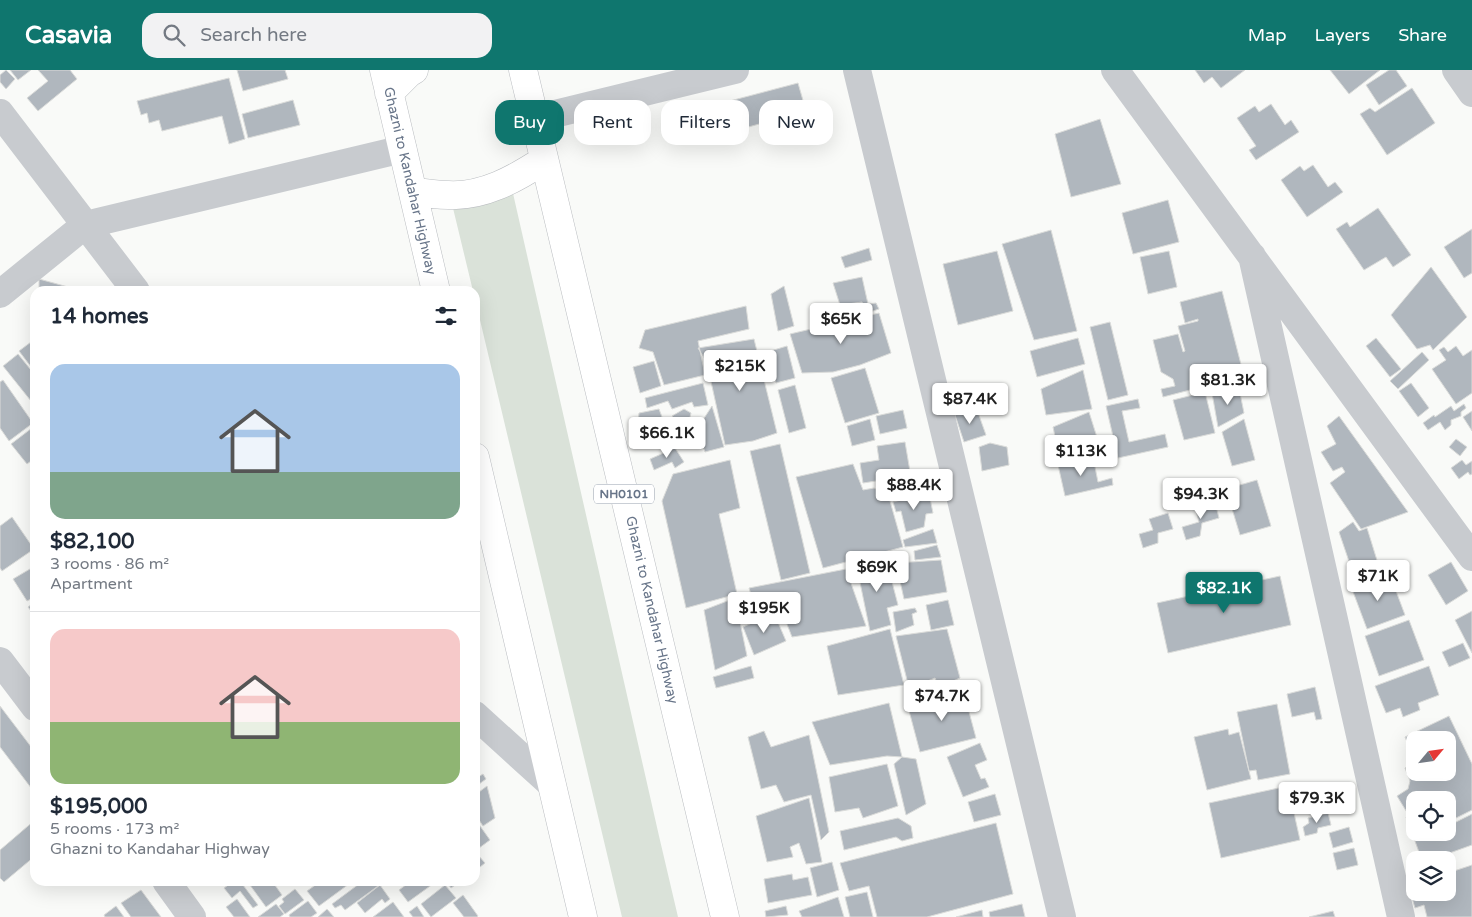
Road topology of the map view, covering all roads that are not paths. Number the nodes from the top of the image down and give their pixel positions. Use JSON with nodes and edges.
{"nodes":[{"id":1,"x":414,"y":70,"type":"edge"},
{"id":2,"x":522,"y":70,"type":"edge"},
{"id":3,"x":735,"y":70,"type":"edge"},
{"id":4,"x":857,"y":70,"type":"edge"},
{"id":5,"x":1115,"y":70,"type":"edge"},
{"id":6,"x":1456,"y":70,"type":"edge"},
{"id":7,"x":386,"y":81,"type":"edge"},
{"id":8,"x":1472,"y":93,"type":"edge"},
{"id":9,"x":529,"y":100,"type":"edge"},
{"id":10,"x":0,"y":113,"type":"edge"},
{"id":11,"x":564,"y":113,"type":"edge"},
{"id":12,"x":540,"y":145,"type":"edge"},
{"id":13,"x":403,"y":149,"type":"junction"},
{"id":14,"x":544,"y":160,"type":"junction"},
{"id":15,"x":413,"y":192,"type":"junction"},
{"id":16,"x":85,"y":224,"type":"junction"},
{"id":17,"x":1252,"y":256,"type":"junction"},
{"id":18,"x":132,"y":286,"type":"edge"},
{"id":19,"x":435,"y":286,"type":"edge"},
{"id":20,"x":0,"y":294,"type":"edge"},
{"id":21,"x":480,"y":478,"type":"edge"},
{"id":22,"x":1472,"y":557,"type":"edge"},
{"id":23,"x":0,"y":661,"type":"edge"},
{"id":24,"x":30,"y":700,"type":"edge"},
{"id":25,"x":480,"y":720,"type":"edge"},
{"id":26,"x":552,"y":785,"type":"junction"},
{"id":27,"x":170,"y":886,"type":"edge"},
{"id":28,"x":192,"y":917,"type":"edge"},
{"id":29,"x":582,"y":917,"type":"edge"},
{"id":30,"x":725,"y":917,"type":"edge"},
{"id":31,"x":1062,"y":917,"type":"edge"},
{"id":32,"x":1401,"y":917,"type":"edge"}],
"edges":[{"from":1,"to":7,"type":"highway"},
{"from":2,"to":9,"type":"highway","name":"Ghazni to Kandahar Highway","number":"NH0101"},
{"from":3,"to":11,"type":"street"},
{"from":4,"to":31,"type":"street"},
{"from":5,"to":17,"type":"street"},
{"from":6,"to":8,"type":"street"},
{"from":7,"to":13,"type":"highway","name":"Ghazni to Kandahar Highway"},
{"from":10,"to":16,"type":"street"},
{"from":12,"to":14,"type":"highway","name":"Ghazni to Kandahar Highway","number":"NH0101"},
{"from":13,"to":15,"type":"highway","name":"Ghazni to Kandahar Highway"},
{"from":13,"to":16,"type":"street"},
{"from":14,"to":15,"type":"highway"},
{"from":14,"to":30,"type":"highway","name":"Ghazni to Kandahar Highway","number":"NH0101"},
{"from":15,"to":19,"type":"highway","name":"Ghazni to Kandahar Highway"},
{"from":16,"to":18,"type":"street"},
{"from":16,"to":20,"type":"street"},
{"from":17,"to":22,"type":"street"},
{"from":17,"to":32,"type":"street"},
{"from":21,"to":26,"type":"highway"},
{"from":23,"to":24,"type":"street"},
{"from":25,"to":26,"type":"street"},
{"from":26,"to":29,"type":"highway"},
{"from":27,"to":28,"type":"street"}]}
